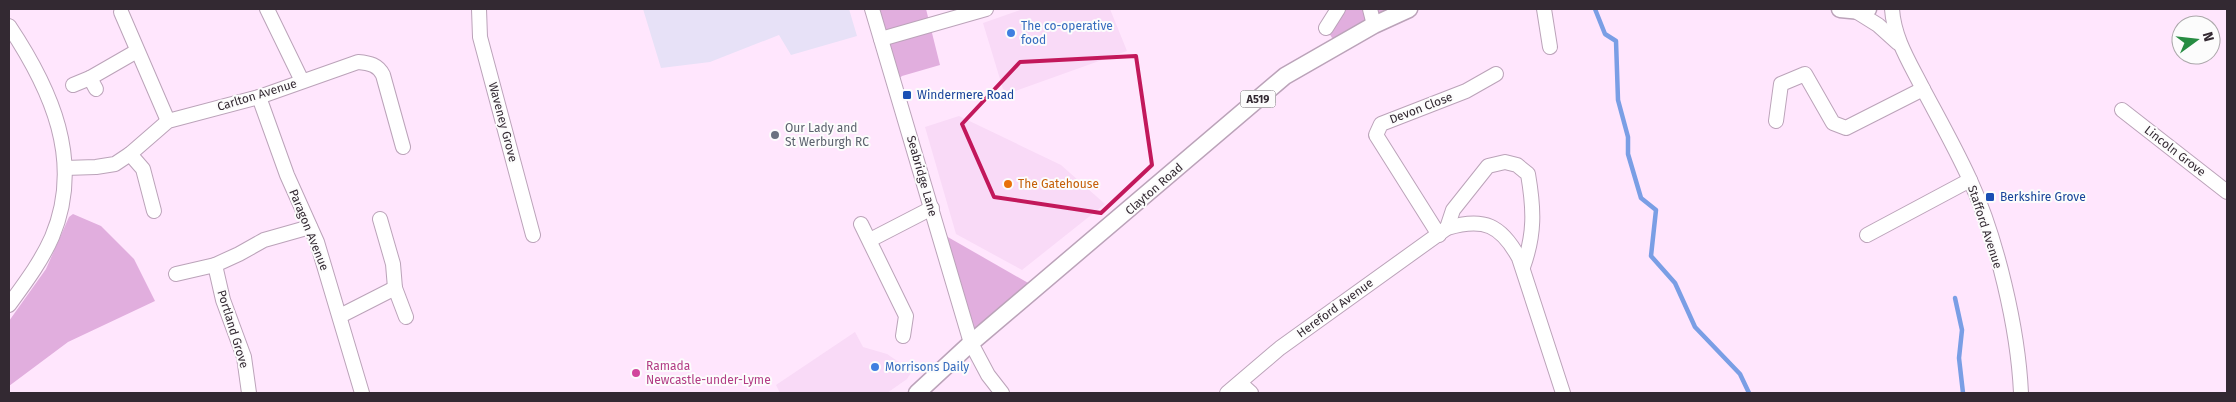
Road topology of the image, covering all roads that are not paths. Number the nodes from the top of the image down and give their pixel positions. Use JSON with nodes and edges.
{"nodes":[{"id":1,"x":267,"y":9,"type":"edge"},
{"id":2,"x":480,"y":9,"type":"edge"},
{"id":3,"x":872,"y":9,"type":"edge"},
{"id":4,"x":986,"y":9,"type":"edge"},
{"id":5,"x":1338,"y":9,"type":"edge"},
{"id":6,"x":1409,"y":9,"type":"edge"},
{"id":7,"x":1544,"y":9,"type":"edge"},
{"id":8,"x":1854,"y":9,"type":"edge"},
{"id":9,"x":1892,"y":9,"type":"edge"},
{"id":10,"x":121,"y":12,"type":"dead end"},
{"id":11,"x":1391,"y":12,"type":"edge"},
{"id":12,"x":1372,"y":17,"type":"edge"},
{"id":13,"x":9,"y":26,"type":"edge"},
{"id":14,"x":1326,"y":28,"type":"dead end"},
{"id":15,"x":881,"y":39,"type":"junction"},
{"id":16,"x":1900,"y":46,"type":"junction"},
{"id":17,"x":1550,"y":47,"type":"dead end"},
{"id":18,"x":137,"y":50,"type":"junction"},
{"id":19,"x":1496,"y":74,"type":"dead end"},
{"id":20,"x":302,"y":82,"type":"junction"},
{"id":21,"x":73,"y":85,"type":"dead end"},
{"id":22,"x":1923,"y":89,"type":"junction"},
{"id":23,"x":260,"y":97,"type":"junction"},
{"id":24,"x":2122,"y":110,"type":"dead end"},
{"id":25,"x":168,"y":121,"type":"junction"},
{"id":26,"x":1776,"y":121,"type":"dead end"},
{"id":27,"x":403,"y":147,"type":"dead end"},
{"id":28,"x":130,"y":154,"type":"junction"},
{"id":29,"x":65,"y":168,"type":"junction"},
{"id":30,"x":1970,"y":180,"type":"junction"},
{"id":31,"x":2227,"y":192,"type":"edge"},
{"id":32,"x":932,"y":208,"type":"junction"},
{"id":33,"x":154,"y":211,"type":"dead end"},
{"id":34,"x":380,"y":219,"type":"dead end"},
{"id":35,"x":861,"y":224,"type":"dead end"},
{"id":36,"x":310,"y":228,"type":"junction"},
{"id":37,"x":1443,"y":231,"type":"junction"},
{"id":38,"x":533,"y":235,"type":"dead end"},
{"id":39,"x":1866,"y":235,"type":"dead end"},
{"id":40,"x":870,"y":240,"type":"junction"},
{"id":41,"x":215,"y":265,"type":"junction"},
{"id":42,"x":1523,"y":268,"type":"junction"},
{"id":43,"x":176,"y":274,"type":"dead end"},
{"id":44,"x":395,"y":288,"type":"junction"},
{"id":45,"x":9,"y":304,"type":"edge"},
{"id":46,"x":340,"y":316,"type":"junction"},
{"id":47,"x":406,"y":317,"type":"dead end"},
{"id":48,"x":903,"y":336,"type":"dead end"},
{"id":49,"x":971,"y":343,"type":"junction"},
{"id":50,"x":1240,"y":382,"type":"junction"},
{"id":51,"x":249,"y":393,"type":"edge"},
{"id":52,"x":362,"y":393,"type":"edge"},
{"id":53,"x":917,"y":393,"type":"edge"},
{"id":54,"x":1002,"y":393,"type":"edge"},
{"id":55,"x":1227,"y":393,"type":"edge"},
{"id":56,"x":1251,"y":393,"type":"edge"},
{"id":57,"x":1563,"y":393,"type":"edge"},
{"id":58,"x":2021,"y":393,"type":"edge"}],
"edges":[{"from":1,"to":20,"type":"street"},
{"from":2,"to":38,"type":"street","name":"Waveney Grove"},
{"from":3,"to":15,"type":"street","name":"Seabridge Lane"},
{"from":4,"to":15,"type":"street"},
{"from":5,"to":14,"type":"street"},
{"from":6,"to":11,"type":"main road","name":"Clayton Road","number":"A519"},
{"from":7,"to":17,"type":"street"},
{"from":8,"to":16,"type":"street","name":"Stafford Avenue"},
{"from":9,"to":16,"type":"street","name":"Stafford Avenue"},
{"from":10,"to":18,"type":"street"},
{"from":11,"to":12,"type":"main road","name":"Clayton Road","number":"A519"},
{"from":12,"to":49,"type":"main road","name":"Clayton Road","number":"A519"},
{"from":13,"to":29,"type":"street"},
{"from":15,"to":32,"type":"street","name":"Seabridge Lane"},
{"from":16,"to":22,"type":"street","name":"Stafford Avenue"},
{"from":18,"to":21,"type":"street"},
{"from":18,"to":25,"type":"street"},
{"from":19,"to":37,"type":"street","name":"Devon Close"},
{"from":20,"to":23,"type":"street","name":"Carlton Avenue"},
{"from":20,"to":27,"type":"street","name":"Carlton Avenue"},
{"from":22,"to":26,"type":"street"},
{"from":22,"to":30,"type":"street","name":"Stafford Avenue"},
{"from":23,"to":25,"type":"street","name":"Carlton Avenue"},
{"from":23,"to":36,"type":"street","name":"Paragon Avenue"},
{"from":24,"to":31,"type":"street","name":"Lincoln Grove"},
{"from":25,"to":28,"type":"street","name":"Carlton Avenue"},
{"from":28,"to":29,"type":"street","name":"Carlton Avenue"},
{"from":28,"to":33,"type":"street"},
{"from":29,"to":45,"type":"street"},
{"from":30,"to":39,"type":"street"},
{"from":30,"to":58,"type":"street","name":"Stafford Avenue"},
{"from":32,"to":40,"type":"street"},
{"from":32,"to":49,"type":"street","name":"Seabridge Lane"},
{"from":34,"to":44,"type":"street"},
{"from":35,"to":40,"type":"street"},
{"from":36,"to":41,"type":"street"},
{"from":36,"to":46,"type":"street","name":"Paragon Avenue"},
{"from":37,"to":42,"type":"street","name":"Hereford Avenue"},
{"from":37,"to":42,"type":"street"},
{"from":37,"to":50,"type":"street","name":"Hereford Avenue"},
{"from":40,"to":48,"type":"street"},
{"from":41,"to":43,"type":"street"},
{"from":41,"to":51,"type":"street","name":"Portland Grove"},
{"from":42,"to":57,"type":"street","name":"Hereford Avenue"},
{"from":44,"to":46,"type":"street"},
{"from":44,"to":47,"type":"street"},
{"from":46,"to":52,"type":"street","name":"Paragon Avenue"},
{"from":49,"to":53,"type":"main road","name":"Clayton Road","number":"A519"},
{"from":49,"to":54,"type":"street","name":"Seabridge Lane"},
{"from":50,"to":55,"type":"street","name":"Hereford Avenue"},
{"from":50,"to":56,"type":"street"}]}
